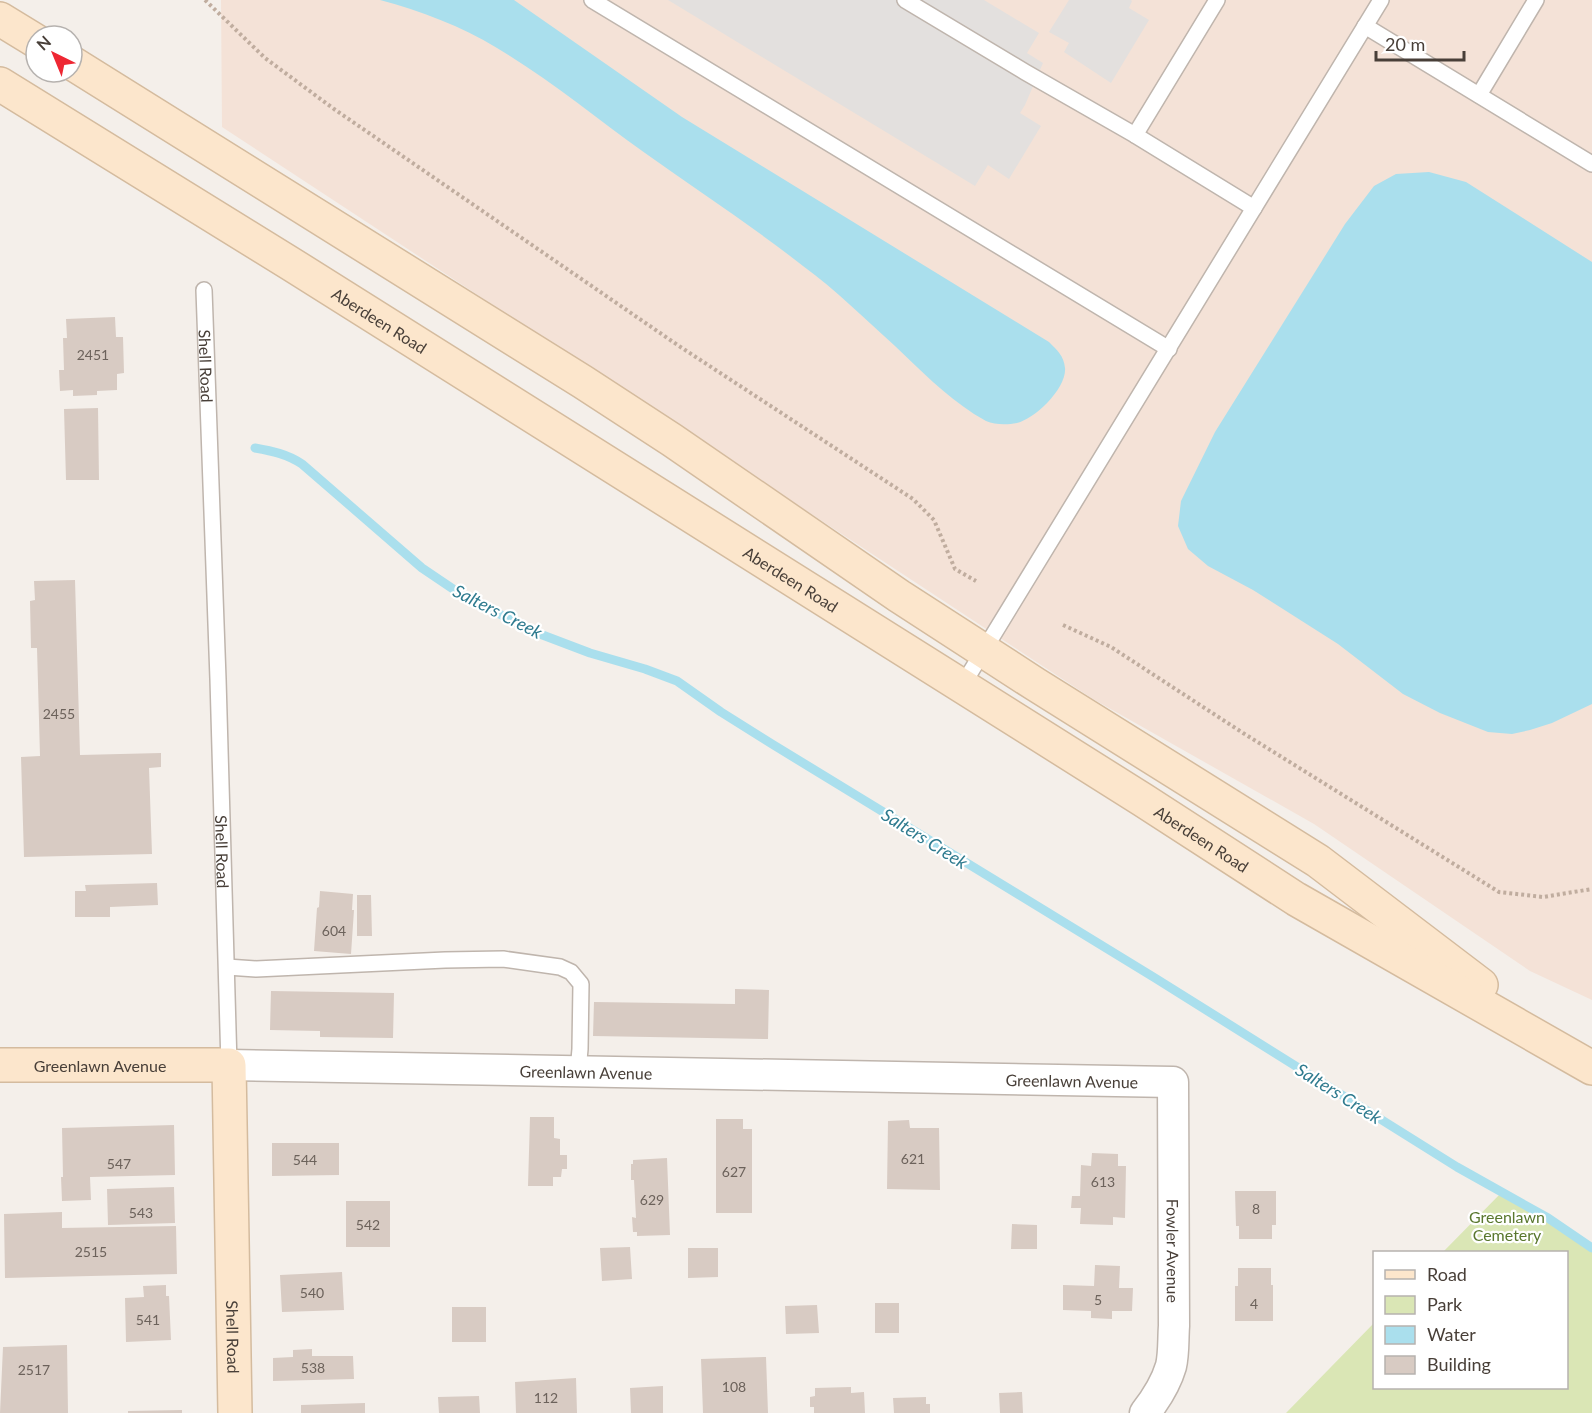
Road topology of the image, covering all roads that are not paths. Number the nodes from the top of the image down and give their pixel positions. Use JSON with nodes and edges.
{"nodes":[{"id":1,"x":592,"y":0,"type":"edge"},
{"id":2,"x":905,"y":0,"type":"edge"},
{"id":3,"x":1217,"y":0,"type":"edge"},
{"id":4,"x":1381,"y":0,"type":"edge"},
{"id":5,"x":1536,"y":0,"type":"edge"},
{"id":6,"x":0,"y":19,"type":"edge"},
{"id":7,"x":1365,"y":26,"type":"junction"},
{"id":8,"x":24,"y":34,"type":"edge"},
{"id":9,"x":84,"y":70,"type":"edge"},
{"id":10,"x":0,"y":84,"type":"edge"},
{"id":11,"x":1479,"y":95,"type":"junction"},
{"id":12,"x":1135,"y":135,"type":"junction"},
{"id":13,"x":1592,"y":164,"type":"edge"},
{"id":14,"x":1254,"y":208,"type":"junction"},
{"id":15,"x":204,"y":290,"type":"dead end"},
{"id":16,"x":1169,"y":349,"type":"junction"},
{"id":17,"x":985,"y":651,"type":"junction"},
{"id":18,"x":962,"y":686,"type":"junction"},
{"id":19,"x":227,"y":968,"type":"junction"},
{"id":20,"x":0,"y":1065,"type":"edge"},
{"id":21,"x":229,"y":1065,"type":"junction"},
{"id":22,"x":1590,"y":1067,"type":"edge"},
{"id":23,"x":578,"y":1071,"type":"junction"},
{"id":24,"x":1173,"y":1082,"type":"joint"},
{"id":25,"x":235,"y":1413,"type":"edge"},
{"id":26,"x":1145,"y":1413,"type":"edge"}],
"edges":[{"from":1,"to":16,"type":"lane"},
{"from":2,"to":12,"type":"lane"},
{"from":3,"to":12,"type":"lane"},
{"from":4,"to":7,"type":"lane"},
{"from":5,"to":11,"type":"lane"},
{"from":6,"to":8,"type":"main road"},
{"from":7,"to":11,"type":"lane"},
{"from":7,"to":14,"type":"lane"},
{"from":9,"to":17,"type":"main road","name":"Aberdeen Road"},
{"from":10,"to":18,"type":"main road","name":"Aberdeen Road"},
{"from":11,"to":13,"type":"lane"},
{"from":12,"to":14,"type":"lane"},
{"from":14,"to":16,"type":"lane"},
{"from":15,"to":19,"type":"lane","name":"Shell Road"},
{"from":16,"to":17,"type":"lane"},
{"from":17,"to":18,"type":"lane"},
{"from":17,"to":22,"type":"main road","name":"Aberdeen Road"},
{"from":18,"to":22,"type":"main road","name":"Aberdeen Road"},
{"from":19,"to":21,"type":"lane","name":"Shell Road"},
{"from":19,"to":23,"type":"lane"},
{"from":20,"to":21,"type":"main road","name":"Greenlawn Avenue"},
{"from":21,"to":23,"type":"street","name":"Greenlawn Avenue"},
{"from":21,"to":25,"type":"main road","name":"Shell Road"},
{"from":23,"to":24,"type":"street","name":"Greenlawn Avenue"},
{"from":24,"to":26,"type":"street","name":"Fowler Avenue"}]}
